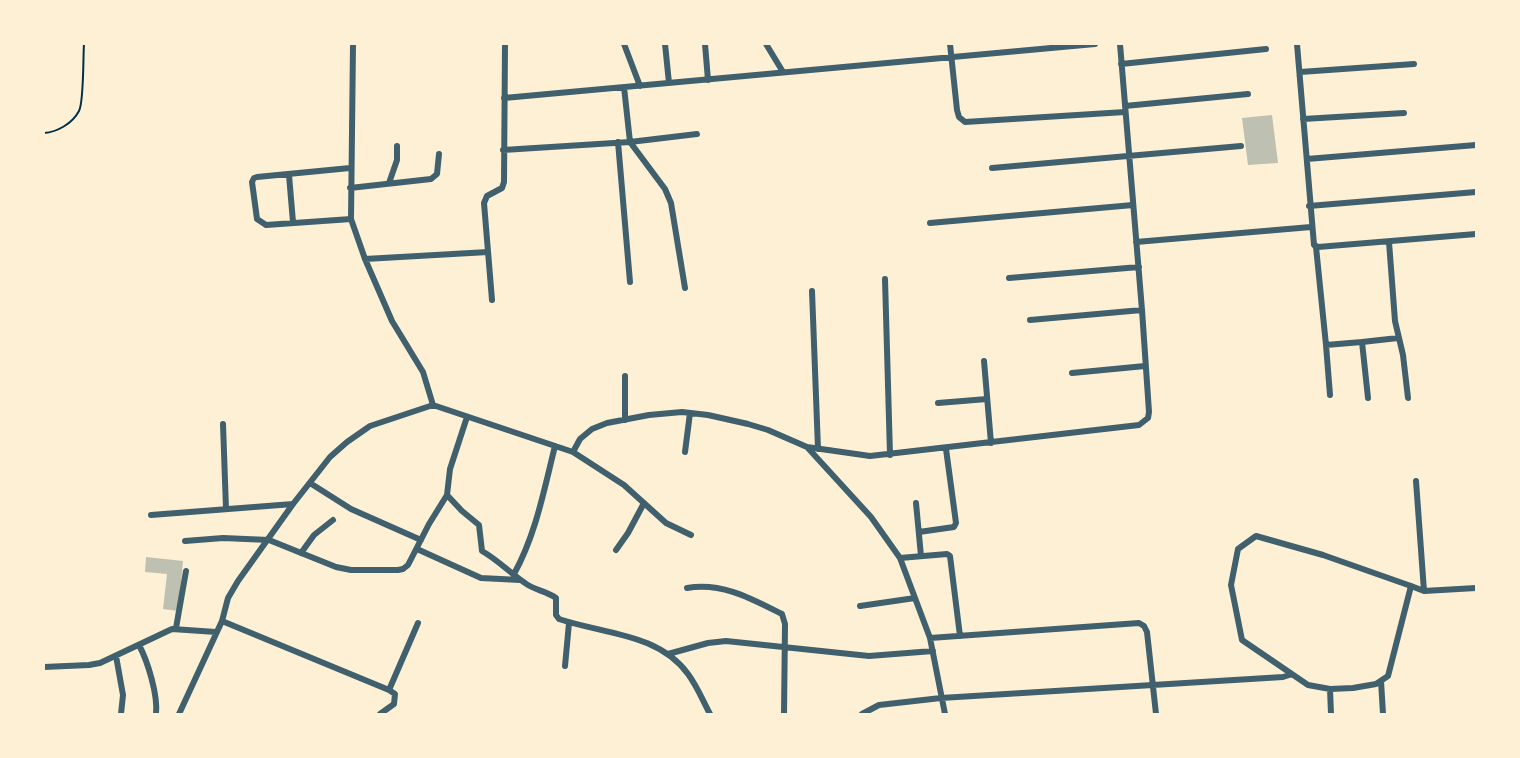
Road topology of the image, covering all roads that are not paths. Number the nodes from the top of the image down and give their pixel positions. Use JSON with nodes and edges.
{"nodes":[{"id":1,"x":353,"y":44,"type":"edge"},
{"id":2,"x":505,"y":44,"type":"edge"},
{"id":3,"x":624,"y":44,"type":"edge"},
{"id":4,"x":665,"y":44,"type":"edge"},
{"id":5,"x":705,"y":44,"type":"edge"},
{"id":6,"x":766,"y":44,"type":"edge"},
{"id":7,"x":950,"y":44,"type":"edge"},
{"id":8,"x":1095,"y":44,"type":"edge"},
{"id":9,"x":1120,"y":44,"type":"edge"},
{"id":10,"x":1298,"y":44,"type":"edge"},
{"id":11,"x":1266,"y":49,"type":"dead end"},
{"id":12,"x":951,"y":56,"type":"junction"},
{"id":13,"x":1121,"y":64,"type":"junction"},
{"id":14,"x":1414,"y":64,"type":"dead end"},
{"id":15,"x":783,"y":72,"type":"junction"},
{"id":16,"x":1300,"y":72,"type":"junction"},
{"id":17,"x":708,"y":80,"type":"junction"},
{"id":18,"x":669,"y":83,"type":"junction"},
{"id":19,"x":640,"y":86,"type":"junction"},
{"id":20,"x":624,"y":87,"type":"junction"},
{"id":21,"x":1248,"y":93,"type":"dead end"},
{"id":22,"x":504,"y":98,"type":"junction"},
{"id":23,"x":1125,"y":109,"type":"junction"},
{"id":24,"x":1404,"y":114,"type":"dead end"},
{"id":25,"x":1303,"y":119,"type":"junction"},
{"id":26,"x":697,"y":134,"type":"dead end"},
{"id":27,"x":630,"y":141,"type":"junction"},
{"id":28,"x":618,"y":142,"type":"junction"},
{"id":29,"x":1476,"y":145,"type":"edge"},
{"id":30,"x":397,"y":146,"type":"dead end"},
{"id":31,"x":1241,"y":146,"type":"dead end"},
{"id":32,"x":503,"y":150,"type":"junction"},
{"id":33,"x":440,"y":154,"type":"dead end"},
{"id":34,"x":1129,"y":155,"type":"junction"},
{"id":35,"x":1307,"y":159,"type":"junction"},
{"id":36,"x":350,"y":168,"type":"junction"},
{"id":37,"x":992,"y":168,"type":"dead end"},
{"id":38,"x":290,"y":175,"type":"junction"},
{"id":39,"x":389,"y":183,"type":"junction"},
{"id":40,"x":350,"y":188,"type":"junction"},
{"id":41,"x":1476,"y":192,"type":"edge"},
{"id":42,"x":1133,"y":205,"type":"junction"},
{"id":43,"x":1310,"y":206,"type":"junction"},
{"id":44,"x":351,"y":219,"type":"junction"},
{"id":45,"x":293,"y":222,"type":"junction"},
{"id":46,"x":930,"y":224,"type":"dead end"},
{"id":47,"x":1311,"y":227,"type":"junction"},
{"id":48,"x":1476,"y":234,"type":"edge"},
{"id":49,"x":1136,"y":242,"type":"junction"},
{"id":50,"x":1389,"y":242,"type":"junction"},
{"id":51,"x":1316,"y":247,"type":"junction"},
{"id":52,"x":488,"y":252,"type":"junction"},
{"id":53,"x":365,"y":259,"type":"junction"},
{"id":54,"x":1139,"y":267,"type":"junction"},
{"id":55,"x":1009,"y":278,"type":"dead end"},
{"id":56,"x":885,"y":279,"type":"dead end"},
{"id":57,"x":630,"y":282,"type":"dead end"},
{"id":58,"x":685,"y":288,"type":"dead end"},
{"id":59,"x":812,"y":291,"type":"dead end"},
{"id":60,"x":492,"y":300,"type":"dead end"},
{"id":61,"x":1142,"y":310,"type":"junction"},
{"id":62,"x":1030,"y":320,"type":"dead end"},
{"id":63,"x":1398,"y":338,"type":"junction"},
{"id":64,"x":1362,"y":342,"type":"junction"},
{"id":65,"x":1326,"y":345,"type":"junction"},
{"id":66,"x":984,"y":361,"type":"dead end"},
{"id":67,"x":1145,"y":366,"type":"junction"},
{"id":68,"x":1072,"y":373,"type":"dead end"},
{"id":69,"x":625,"y":376,"type":"dead end"},
{"id":70,"x":1330,"y":395,"type":"dead end"},
{"id":71,"x":1368,"y":398,"type":"dead end"},
{"id":72,"x":1408,"y":398,"type":"dead end"},
{"id":73,"x":987,"y":399,"type":"junction"},
{"id":74,"x":938,"y":403,"type":"dead end"},
{"id":75,"x":433,"y":405,"type":"junction"},
{"id":76,"x":690,"y":413,"type":"junction"},
{"id":77,"x":467,"y":417,"type":"junction"},
{"id":78,"x":625,"y":420,"type":"junction"},
{"id":79,"x":223,"y":424,"type":"dead end"},
{"id":80,"x":991,"y":443,"type":"junction"},
{"id":81,"x":555,"y":446,"type":"junction"},
{"id":82,"x":807,"y":447,"type":"junction"},
{"id":83,"x":818,"y":449,"type":"junction"},
{"id":84,"x":946,"y":449,"type":"junction"},
{"id":85,"x":573,"y":452,"type":"junction"},
{"id":86,"x":685,"y":452,"type":"dead end"},
{"id":87,"x":890,"y":454,"type":"junction"},
{"id":88,"x":1416,"y":482,"type":"dead end"},
{"id":89,"x":310,"y":483,"type":"junction"},
{"id":90,"x":447,"y":495,"type":"junction"},
{"id":91,"x":644,"y":503,"type":"junction"},
{"id":92,"x":916,"y":503,"type":"dead end"},
{"id":93,"x":293,"y":504,"type":"junction"},
{"id":94,"x":226,"y":508,"type":"junction"},
{"id":95,"x":151,"y":515,"type":"dead end"},
{"id":96,"x":333,"y":520,"type":"dead end"},
{"id":97,"x":919,"y":532,"type":"junction"},
{"id":98,"x":691,"y":535,"type":"dead end"},
{"id":99,"x":268,"y":540,"type":"junction"},
{"id":100,"x":421,"y":540,"type":"junction"},
{"id":101,"x":185,"y":541,"type":"dead end"},
{"id":102,"x":417,"y":549,"type":"junction"},
{"id":103,"x":616,"y":550,"type":"dead end"},
{"id":104,"x":301,"y":553,"type":"junction"},
{"id":105,"x":921,"y":556,"type":"junction"},
{"id":106,"x":900,"y":558,"type":"junction"},
{"id":107,"x":186,"y":572,"type":"dead end"},
{"id":108,"x":514,"y":574,"type":"junction"},
{"id":109,"x":521,"y":580,"type":"junction"},
{"id":110,"x":1411,"y":585,"type":"junction"},
{"id":111,"x":687,"y":588,"type":"dead end"},
{"id":112,"x":1476,"y":588,"type":"edge"},
{"id":113,"x":1424,"y":591,"type":"junction"},
{"id":114,"x":915,"y":598,"type":"junction"},
{"id":115,"x":860,"y":606,"type":"dead end"},
{"id":116,"x":222,"y":621,"type":"junction"},
{"id":117,"x":418,"y":623,"type":"dead end"},
{"id":118,"x":569,"y":623,"type":"junction"},
{"id":119,"x":176,"y":628,"type":"junction"},
{"id":120,"x":216,"y":632,"type":"junction"},
{"id":121,"x":960,"y":636,"type":"junction"},
{"id":122,"x":930,"y":638,"type":"junction"},
{"id":123,"x":139,"y":645,"type":"junction"},
{"id":124,"x":784,"y":647,"type":"junction"},
{"id":125,"x":933,"y":651,"type":"junction"},
{"id":126,"x":668,"y":654,"type":"junction"},
{"id":127,"x":116,"y":656,"type":"junction"},
{"id":128,"x":565,"y":666,"type":"dead end"},
{"id":129,"x":44,"y":667,"type":"edge"},
{"id":130,"x":1292,"y":674,"type":"junction"},
{"id":131,"x":1381,"y":681,"type":"junction"},
{"id":132,"x":1153,"y":686,"type":"junction"},
{"id":133,"x":1330,"y":689,"type":"junction"},
{"id":134,"x":389,"y":690,"type":"junction"},
{"id":135,"x":941,"y":698,"type":"junction"},
{"id":136,"x":121,"y":714,"type":"edge"},
{"id":137,"x":156,"y":714,"type":"edge"},
{"id":138,"x":179,"y":714,"type":"edge"},
{"id":139,"x":380,"y":714,"type":"edge"},
{"id":140,"x":710,"y":714,"type":"edge"},
{"id":141,"x":784,"y":714,"type":"edge"},
{"id":142,"x":862,"y":714,"type":"edge"},
{"id":143,"x":945,"y":714,"type":"edge"},
{"id":144,"x":1156,"y":714,"type":"edge"},
{"id":145,"x":1331,"y":714,"type":"edge"},
{"id":146,"x":1383,"y":714,"type":"edge"}],
"edges":[{"from":1,"to":36,"type":"street"},
{"from":2,"to":22,"type":"street"},
{"from":3,"to":19,"type":"street"},
{"from":4,"to":18,"type":"street"},
{"from":5,"to":17,"type":"street"},
{"from":6,"to":15,"type":"street"},
{"from":7,"to":12,"type":"street"},
{"from":8,"to":12,"type":"street"},
{"from":9,"to":13,"type":"street"},
{"from":10,"to":16,"type":"street"},
{"from":11,"to":13,"type":"street"},
{"from":12,"to":15,"type":"street"},
{"from":12,"to":23,"type":"street"},
{"from":13,"to":23,"type":"street"},
{"from":14,"to":16,"type":"street"},
{"from":15,"to":17,"type":"street"},
{"from":16,"to":25,"type":"street"},
{"from":17,"to":18,"type":"street"},
{"from":18,"to":19,"type":"street"},
{"from":19,"to":20,"type":"street"},
{"from":20,"to":22,"type":"street"},
{"from":20,"to":27,"type":"street"},
{"from":21,"to":23,"type":"street"},
{"from":22,"to":32,"type":"street"},
{"from":23,"to":34,"type":"street"},
{"from":24,"to":25,"type":"street"},
{"from":25,"to":35,"type":"street"},
{"from":26,"to":27,"type":"street"},
{"from":27,"to":28,"type":"street"},
{"from":27,"to":58,"type":"street"},
{"from":28,"to":32,"type":"street"},
{"from":28,"to":57,"type":"street"},
{"from":29,"to":35,"type":"street"},
{"from":30,"to":39,"type":"street"},
{"from":31,"to":34,"type":"street"},
{"from":32,"to":52,"type":"street"},
{"from":33,"to":39,"type":"street"},
{"from":34,"to":37,"type":"street"},
{"from":34,"to":42,"type":"street"},
{"from":35,"to":43,"type":"street"},
{"from":36,"to":38,"type":"street"},
{"from":36,"to":40,"type":"street"},
{"from":38,"to":45,"type":"street"},
{"from":38,"to":45,"type":"street"},
{"from":39,"to":40,"type":"street"},
{"from":40,"to":44,"type":"street"},
{"from":41,"to":43,"type":"street"},
{"from":42,"to":46,"type":"street"},
{"from":42,"to":49,"type":"street"},
{"from":43,"to":47,"type":"street"},
{"from":44,"to":45,"type":"street"},
{"from":44,"to":53,"type":"street"},
{"from":47,"to":49,"type":"street"},
{"from":47,"to":51,"type":"street"},
{"from":48,"to":50,"type":"street"},
{"from":49,"to":54,"type":"street"},
{"from":50,"to":51,"type":"street"},
{"from":50,"to":63,"type":"street"},
{"from":51,"to":65,"type":"street"},
{"from":52,"to":53,"type":"street"},
{"from":52,"to":60,"type":"street"},
{"from":53,"to":75,"type":"street"},
{"from":54,"to":55,"type":"street"},
{"from":54,"to":61,"type":"street"},
{"from":56,"to":87,"type":"street"},
{"from":59,"to":83,"type":"street"},
{"from":61,"to":62,"type":"street"},
{"from":61,"to":67,"type":"street"},
{"from":63,"to":64,"type":"street"},
{"from":63,"to":72,"type":"street"},
{"from":64,"to":65,"type":"street"},
{"from":64,"to":71,"type":"street"},
{"from":65,"to":70,"type":"street"},
{"from":66,"to":73,"type":"street"},
{"from":67,"to":68,"type":"street"},
{"from":67,"to":80,"type":"street"},
{"from":69,"to":78,"type":"street"},
{"from":73,"to":74,"type":"street"},
{"from":73,"to":80,"type":"street"},
{"from":75,"to":77,"type":"street"},
{"from":75,"to":89,"type":"street"},
{"from":76,"to":78,"type":"street"},
{"from":76,"to":82,"type":"street"},
{"from":76,"to":86,"type":"street"},
{"from":77,"to":81,"type":"street"},
{"from":77,"to":90,"type":"street"},
{"from":78,"to":85,"type":"street"},
{"from":79,"to":94,"type":"street"},
{"from":80,"to":84,"type":"street"},
{"from":81,"to":85,"type":"street"},
{"from":81,"to":108,"type":"street"},
{"from":82,"to":83,"type":"street"},
{"from":82,"to":106,"type":"street"},
{"from":83,"to":87,"type":"street"},
{"from":84,"to":87,"type":"street"},
{"from":84,"to":97,"type":"street"},
{"from":85,"to":91,"type":"street"},
{"from":88,"to":113,"type":"street"},
{"from":89,"to":93,"type":"street"},
{"from":89,"to":100,"type":"street"},
{"from":90,"to":100,"type":"street"},
{"from":90,"to":108,"type":"street"},
{"from":91,"to":98,"type":"street"},
{"from":91,"to":103,"type":"street"},
{"from":92,"to":97,"type":"street"},
{"from":93,"to":94,"type":"street"},
{"from":93,"to":99,"type":"street"},
{"from":94,"to":95,"type":"street"},
{"from":96,"to":104,"type":"street"},
{"from":97,"to":105,"type":"street"},
{"from":99,"to":101,"type":"street"},
{"from":99,"to":104,"type":"street"},
{"from":99,"to":116,"type":"street"},
{"from":100,"to":102,"type":"street"},
{"from":102,"to":104,"type":"street"},
{"from":102,"to":109,"type":"street"},
{"from":105,"to":106,"type":"street"},
{"from":105,"to":121,"type":"street"},
{"from":106,"to":114,"type":"street"},
{"from":107,"to":119,"type":"street"},
{"from":108,"to":109,"type":"street"},
{"from":109,"to":118,"type":"street"},
{"from":110,"to":113,"type":"street"},
{"from":110,"to":130,"type":"street"},
{"from":110,"to":131,"type":"street"},
{"from":111,"to":124,"type":"street"},
{"from":112,"to":113,"type":"street"},
{"from":114,"to":115,"type":"street"},
{"from":114,"to":122,"type":"street"},
{"from":116,"to":120,"type":"street"},
{"from":116,"to":134,"type":"street"},
{"from":117,"to":134,"type":"street"},
{"from":118,"to":126,"type":"street"},
{"from":118,"to":128,"type":"street"},
{"from":119,"to":120,"type":"street"},
{"from":119,"to":123,"type":"street"},
{"from":120,"to":138,"type":"street"},
{"from":121,"to":122,"type":"street"},
{"from":121,"to":132,"type":"street"},
{"from":122,"to":125,"type":"street"},
{"from":123,"to":127,"type":"street"},
{"from":123,"to":137,"type":"street"},
{"from":124,"to":125,"type":"street"},
{"from":124,"to":126,"type":"street"},
{"from":124,"to":141,"type":"street"},
{"from":125,"to":135,"type":"street"},
{"from":126,"to":140,"type":"street"},
{"from":127,"to":129,"type":"street"},
{"from":127,"to":136,"type":"street"},
{"from":130,"to":132,"type":"street"},
{"from":130,"to":133,"type":"street"},
{"from":131,"to":133,"type":"street"},
{"from":131,"to":146,"type":"street"},
{"from":132,"to":135,"type":"street"},
{"from":132,"to":144,"type":"street"},
{"from":133,"to":145,"type":"street"},
{"from":134,"to":139,"type":"street"},
{"from":135,"to":142,"type":"street"},
{"from":135,"to":143,"type":"street"}]}
